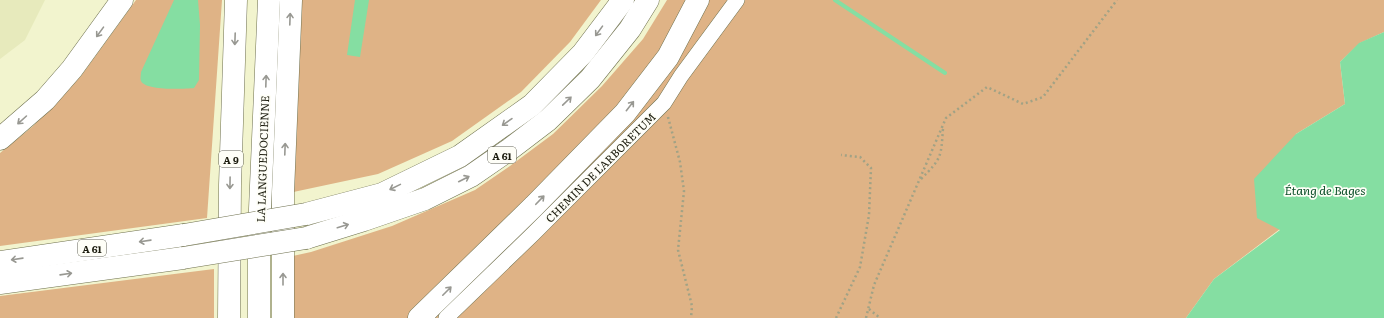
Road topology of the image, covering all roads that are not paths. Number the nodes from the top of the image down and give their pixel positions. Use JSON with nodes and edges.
{"nodes":[{"id":1,"x":122,"y":0,"type":"edge"},
{"id":2,"x":236,"y":0,"type":"edge"},
{"id":3,"x":269,"y":0,"type":"edge"},
{"id":4,"x":291,"y":0,"type":"edge"},
{"id":5,"x":623,"y":0,"type":"edge"},
{"id":6,"x":648,"y":0,"type":"edge"},
{"id":7,"x":698,"y":0,"type":"edge"},
{"id":8,"x":737,"y":0,"type":"edge"},
{"id":9,"x":0,"y":140,"type":"edge"},
{"id":10,"x":0,"y":262,"type":"edge"},
{"id":11,"x":0,"y":283,"type":"edge"},
{"id":12,"x":228,"y":318,"type":"edge"},
{"id":13,"x":259,"y":318,"type":"edge"},
{"id":14,"x":283,"y":318,"type":"edge"},
{"id":15,"x":419,"y":318,"type":"edge"},
{"id":16,"x":446,"y":318,"type":"edge"}],
"edges":[{"from":1,"to":9,"type":"highway","one_way":true},
{"from":2,"to":12,"type":"highway","number":"A 9","one_way":true},
{"from":13,"to":3,"type":"highway","name":"LA LANGUEDOCIENNE","one_way":true},
{"from":14,"to":4,"type":"highway","one_way":true},
{"from":5,"to":10,"type":"highway","number":"A 61","one_way":true,"bridge":true},
{"from":11,"to":6,"type":"highway","number":"A 61","one_way":true,"bridge":true},
{"from":15,"to":7,"type":"highway","one_way":true},
{"from":8,"to":16,"type":"street","name":"CHEMIN DE L'ARBORETUM"}]}
